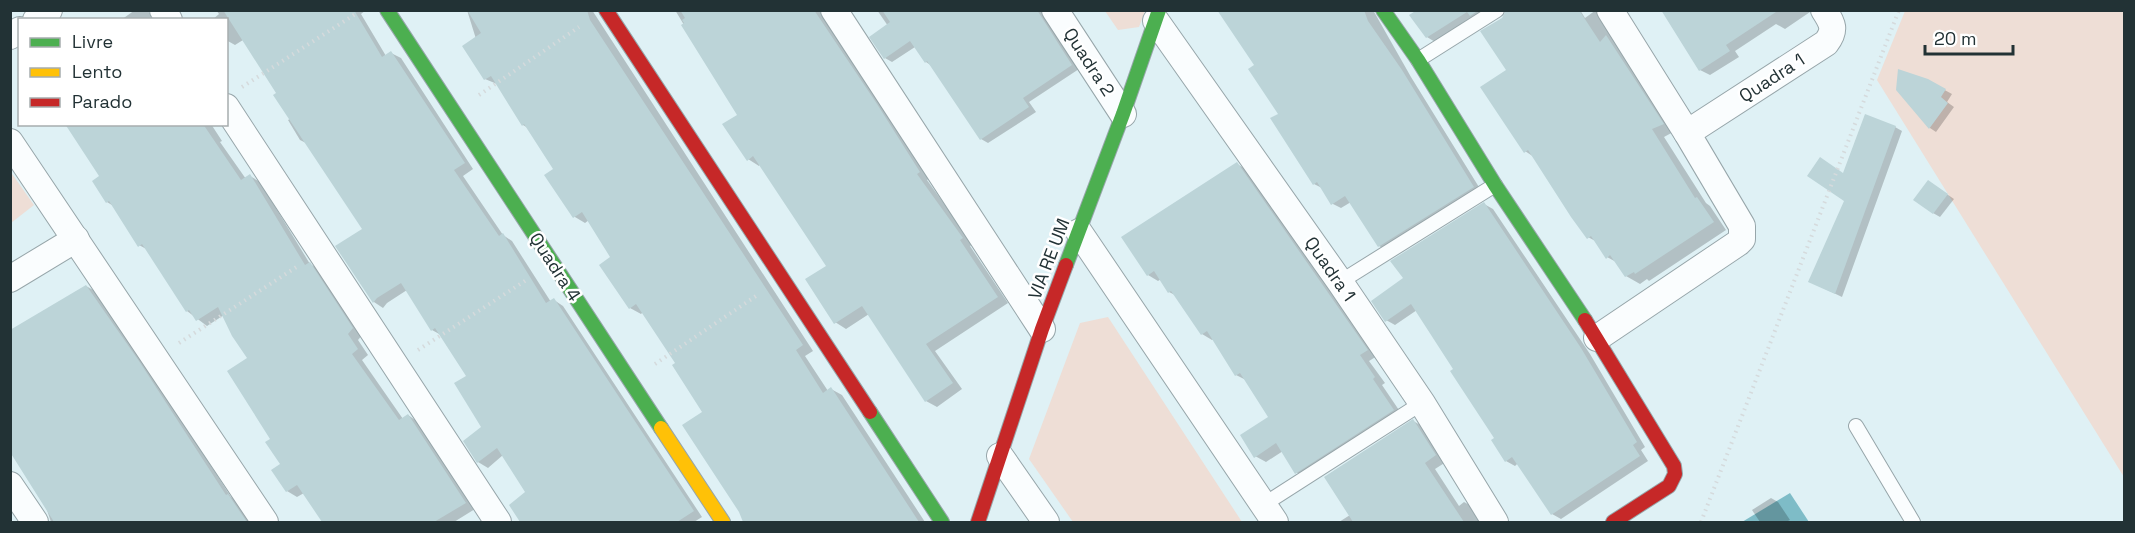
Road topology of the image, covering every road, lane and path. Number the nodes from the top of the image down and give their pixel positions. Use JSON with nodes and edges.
{"nodes":[{"id":1,"x":360,"y":10,"type":"edge"},
{"id":2,"x":387,"y":10,"type":"edge"},
{"id":3,"x":606,"y":10,"type":"edge"},
{"id":4,"x":834,"y":10,"type":"edge"},
{"id":5,"x":1055,"y":10,"type":"edge"},
{"id":6,"x":1383,"y":10,"type":"edge"},
{"id":7,"x":1497,"y":10,"type":"edge"},
{"id":8,"x":1610,"y":10,"type":"edge"},
{"id":9,"x":1824,"y":10,"type":"edge"},
{"id":10,"x":1899,"y":10,"type":"edge"},
{"id":11,"x":1157,"y":16,"type":"edge"},
{"id":12,"x":585,"y":23,"type":"dead end"},
{"id":13,"x":1418,"y":60,"type":"junction"},
{"id":14,"x":231,"y":99,"type":"edge"},
{"id":15,"x":454,"y":113,"type":"junction"},
{"id":16,"x":1123,"y":114,"type":"junction"},
{"id":17,"x":1687,"y":133,"type":"junction"},
{"id":18,"x":10,"y":142,"type":"edge"},
{"id":19,"x":1495,"y":185,"type":"junction"},
{"id":20,"x":1079,"y":232,"type":"junction"},
{"id":21,"x":76,"y":239,"type":"junction"},
{"id":22,"x":320,"y":251,"type":"junction"},
{"id":23,"x":552,"y":263,"type":"junction"},
{"id":24,"x":782,"y":278,"type":"junction"},
{"id":25,"x":10,"y":279,"type":"edge"},
{"id":26,"x":1340,"y":282,"type":"junction"},
{"id":27,"x":1042,"y":329,"type":"junction"},
{"id":28,"x":1597,"y":338,"type":"junction"},
{"id":29,"x":155,"y":359,"type":"junction"},
{"id":30,"x":395,"y":365,"type":"junction"},
{"id":31,"x":629,"y":381,"type":"junction"},
{"id":32,"x":1422,"y":402,"type":"junction"},
{"id":33,"x":1856,"y":426,"type":"dead end"},
{"id":34,"x":1000,"y":456,"type":"junction"},
{"id":35,"x":10,"y":485,"type":"edge"},
{"id":36,"x":1269,"y":513,"type":"edge"},
{"id":37,"x":35,"y":522,"type":"edge"},
{"id":38,"x":265,"y":522,"type":"edge"},
{"id":39,"x":498,"y":522,"type":"edge"},
{"id":40,"x":723,"y":522,"type":"edge"},
{"id":41,"x":942,"y":522,"type":"edge"},
{"id":42,"x":978,"y":522,"type":"edge"},
{"id":43,"x":1046,"y":522,"type":"edge"},
{"id":44,"x":1495,"y":522,"type":"edge"},
{"id":45,"x":1613,"y":522,"type":"edge"},
{"id":46,"x":1701,"y":522,"type":"edge"},
{"id":47,"x":1913,"y":522,"type":"edge"}],
"edges":[{"from":1,"to":14,"type":"path"},
{"from":2,"to":15,"type":"street","name":"Quadra 4"},
{"from":3,"to":24,"type":"street"},
{"from":4,"to":27,"type":"street"},
{"from":5,"to":16,"type":"street","name":"Quadra 2"},
{"from":6,"to":13,"type":"street"},
{"from":7,"to":13,"type":"lane"},
{"from":8,"to":17,"type":"street"},
{"from":9,"to":17,"type":"street","name":"Quadra 1"},
{"from":10,"to":46,"type":"path"},
{"from":11,"to":16,"type":"street","name":"VIA RE UM"},
{"from":11,"to":26,"type":"street","name":"Quadra 1"},
{"from":12,"to":15,"type":"path"},
{"from":13,"to":19,"type":"street"},
{"from":14,"to":22,"type":"street"},
{"from":15,"to":23,"type":"street","name":"Quadra 4"},
{"from":16,"to":20,"type":"street","name":"VIA RE UM"},
{"from":17,"to":28,"type":"street"},
{"from":18,"to":21,"type":"street"},
{"from":19,"to":26,"type":"lane"},
{"from":19,"to":28,"type":"street"},
{"from":20,"to":27,"type":"street","name":"VIA RE UM"},
{"from":20,"to":36,"type":"street"},
{"from":21,"to":25,"type":"street"},
{"from":21,"to":29,"type":"street"},
{"from":22,"to":29,"type":"path"},
{"from":22,"to":30,"type":"street"},
{"from":23,"to":30,"type":"path"},
{"from":23,"to":31,"type":"street","name":"Quadra 4"},
{"from":24,"to":31,"type":"path"},
{"from":24,"to":41,"type":"street"},
{"from":26,"to":32,"type":"street","name":"Quadra 1"},
{"from":27,"to":34,"type":"street","name":"VIA RE UM"},
{"from":28,"to":45,"type":"street"},
{"from":29,"to":38,"type":"street"},
{"from":30,"to":39,"type":"street"},
{"from":31,"to":40,"type":"street","name":"Quadra 4"},
{"from":32,"to":36,"type":"lane"},
{"from":32,"to":44,"type":"street","name":"Quadra 1"},
{"from":33,"to":47,"type":"lane"},
{"from":34,"to":42,"type":"street","name":"VIA RE UM"},
{"from":34,"to":43,"type":"street"},
{"from":35,"to":37,"type":"street"}]}
